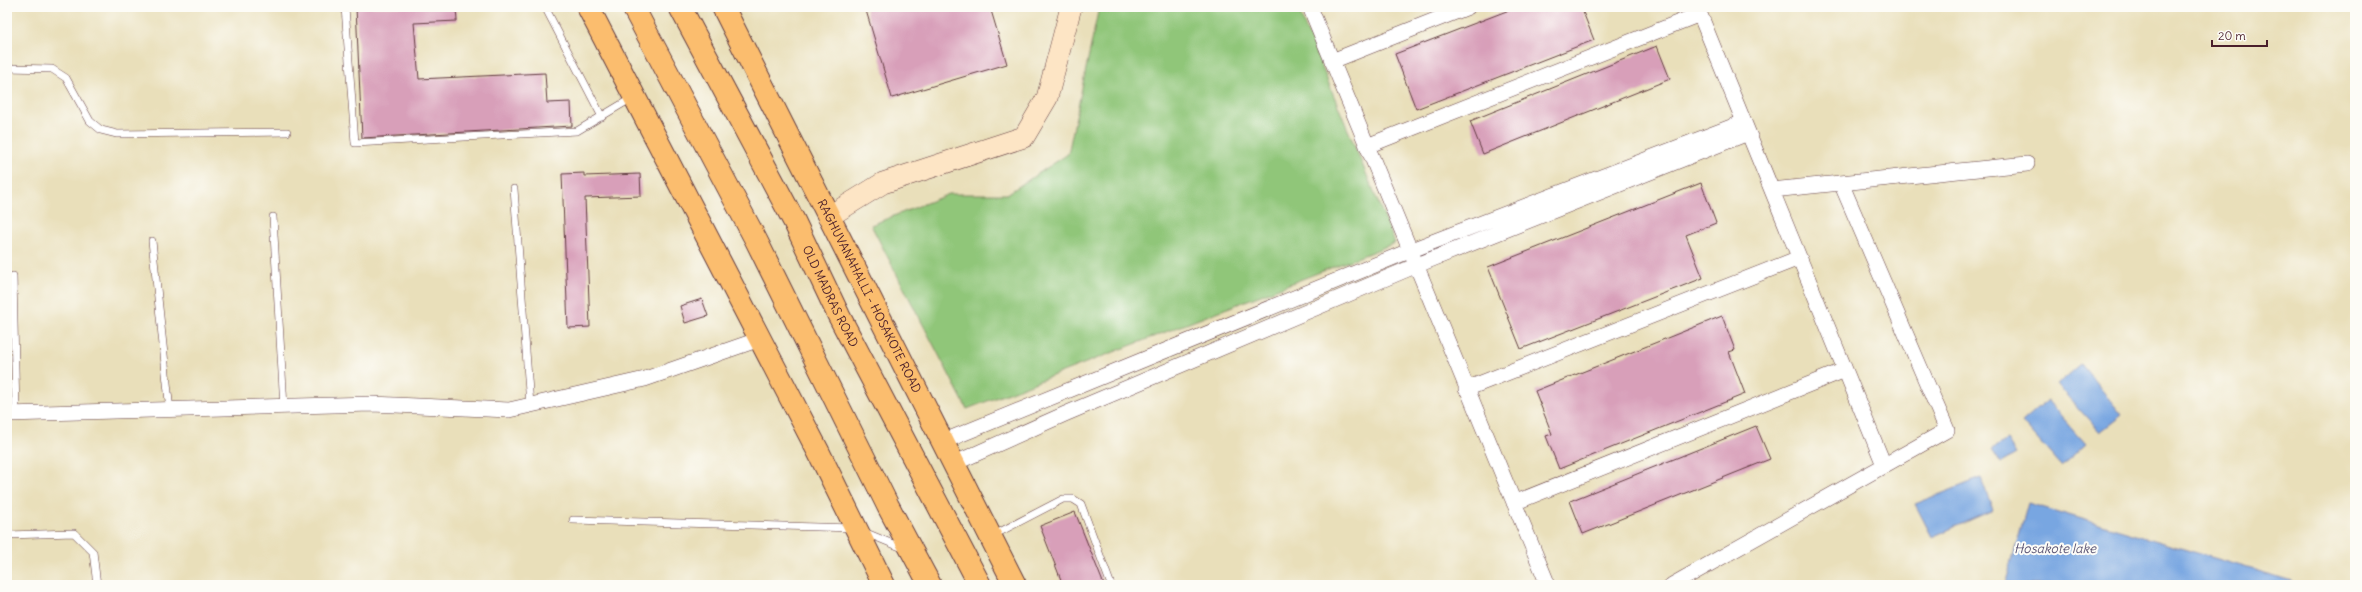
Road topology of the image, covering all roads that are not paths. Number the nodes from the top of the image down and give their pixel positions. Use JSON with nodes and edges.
{"nodes":[{"id":1,"x":346,"y":7,"type":"edge"},
{"id":2,"x":545,"y":7,"type":"edge"},
{"id":3,"x":588,"y":7,"type":"edge"},
{"id":4,"x":633,"y":7,"type":"edge"},
{"id":5,"x":680,"y":7,"type":"edge"},
{"id":6,"x":723,"y":7,"type":"edge"},
{"id":7,"x":1071,"y":7,"type":"edge"},
{"id":8,"x":1310,"y":7,"type":"edge"},
{"id":9,"x":1468,"y":7,"type":"edge"},
{"id":10,"x":1698,"y":10,"type":"edge"},
{"id":11,"x":1332,"y":61,"type":"junction"},
{"id":12,"x":7,"y":68,"type":"edge"},
{"id":13,"x":636,"y":96,"type":"junction"},
{"id":14,"x":602,"y":116,"type":"junction"},
{"id":15,"x":1746,"y":127,"type":"junction"},
{"id":16,"x":287,"y":132,"type":"dead end"},
{"id":17,"x":1367,"y":146,"type":"junction"},
{"id":18,"x":2027,"y":164,"type":"dead end"},
{"id":19,"x":1841,"y":183,"type":"junction"},
{"id":20,"x":514,"y":189,"type":"dead end"},
{"id":21,"x":1772,"y":190,"type":"junction"},
{"id":22,"x":273,"y":217,"type":"dead end"},
{"id":23,"x":828,"y":217,"type":"junction"},
{"id":24,"x":152,"y":241,"type":"dead end"},
{"id":25,"x":1409,"y":251,"type":"junction"},
{"id":26,"x":1799,"y":258,"type":"junction"},
{"id":27,"x":1415,"y":266,"type":"junction"},
{"id":28,"x":13,"y":276,"type":"dead end"},
{"id":29,"x":760,"y":339,"type":"junction"},
{"id":30,"x":1845,"y":370,"type":"junction"},
{"id":31,"x":1466,"y":389,"type":"junction"},
{"id":32,"x":530,"y":405,"type":"junction"},
{"id":33,"x":284,"y":407,"type":"junction"},
{"id":34,"x":170,"y":411,"type":"junction"},
{"id":35,"x":12,"y":414,"type":"edge"},
{"id":36,"x":942,"y":442,"type":"junction"},
{"id":37,"x":953,"y":464,"type":"junction"},
{"id":38,"x":1884,"y":466,"type":"junction"},
{"id":39,"x":1514,"y":503,"type":"junction"},
{"id":40,"x":573,"y":520,"type":"dead end"},
{"id":41,"x":854,"y":528,"type":"junction"},
{"id":42,"x":7,"y":535,"type":"edge"},
{"id":43,"x":990,"y":537,"type":"junction"},
{"id":44,"x":912,"y":552,"type":"junction"},
{"id":45,"x":97,"y":585,"type":"edge"},
{"id":46,"x":884,"y":585,"type":"edge"},
{"id":47,"x":930,"y":585,"type":"edge"},
{"id":48,"x":980,"y":585,"type":"edge"},
{"id":49,"x":1015,"y":585,"type":"edge"},
{"id":50,"x":1111,"y":585,"type":"edge"},
{"id":51,"x":1548,"y":585,"type":"edge"},
{"id":52,"x":1672,"y":585,"type":"edge"}],
"edges":[{"from":1,"to":14,"type":"lane"},
{"from":2,"to":14,"type":"lane"},
{"from":3,"to":13,"type":"main road"},
{"from":4,"to":44,"type":"main road"},
{"from":5,"to":48,"type":"main road","name":"OLD MADRAS ROAD"},
{"from":6,"to":23,"type":"main road","name":"RAGHUVANAHALLI - HOSAKOTE ROAD"},
{"from":7,"to":23,"type":"main road"},
{"from":8,"to":11,"type":"street"},
{"from":9,"to":11,"type":"street"},
{"from":10,"to":15,"type":"street"},
{"from":10,"to":17,"type":"street"},
{"from":11,"to":17,"type":"street"},
{"from":12,"to":16,"type":"lane"},
{"from":13,"to":14,"type":"lane"},
{"from":13,"to":29,"type":"main road"},
{"from":15,"to":21,"type":"street"},
{"from":15,"to":25,"type":"street"},
{"from":15,"to":27,"type":"street"},
{"from":17,"to":25,"type":"street"},
{"from":18,"to":19,"type":"street"},
{"from":19,"to":21,"type":"street"},
{"from":19,"to":38,"type":"street"},
{"from":20,"to":32,"type":"lane"},
{"from":21,"to":26,"type":"street"},
{"from":22,"to":33,"type":"lane"},
{"from":23,"to":36,"type":"main road","name":"RAGHUVANAHALLI - HOSAKOTE ROAD"},
{"from":24,"to":34,"type":"lane"},
{"from":25,"to":27,"type":"street"},
{"from":25,"to":36,"type":"street"},
{"from":26,"to":30,"type":"street"},
{"from":26,"to":31,"type":"street"},
{"from":27,"to":31,"type":"street"},
{"from":27,"to":37,"type":"street"},
{"from":28,"to":35,"type":"lane"},
{"from":29,"to":32,"type":"street"},
{"from":29,"to":41,"type":"main road"},
{"from":30,"to":38,"type":"street"},
{"from":30,"to":39,"type":"street"},
{"from":31,"to":39,"type":"street"},
{"from":32,"to":33,"type":"street"},
{"from":33,"to":34,"type":"street"},
{"from":34,"to":35,"type":"street"},
{"from":36,"to":37,"type":"main road","name":"RAGHUVANAHALLI - HOSAKOTE ROAD"},
{"from":37,"to":43,"type":"main road","name":"RAGHUVANAHALLI - HOSAKOTE ROAD"},
{"from":38,"to":52,"type":"street"},
{"from":39,"to":51,"type":"street"},
{"from":40,"to":41,"type":"lane"},
{"from":41,"to":44,"type":"lane"},
{"from":41,"to":46,"type":"main road"},
{"from":42,"to":45,"type":"lane"},
{"from":43,"to":49,"type":"main road","name":"RAGHUVANAHALLI - HOSAKOTE ROAD"},
{"from":43,"to":50,"type":"lane"},
{"from":44,"to":47,"type":"main road"}]}
